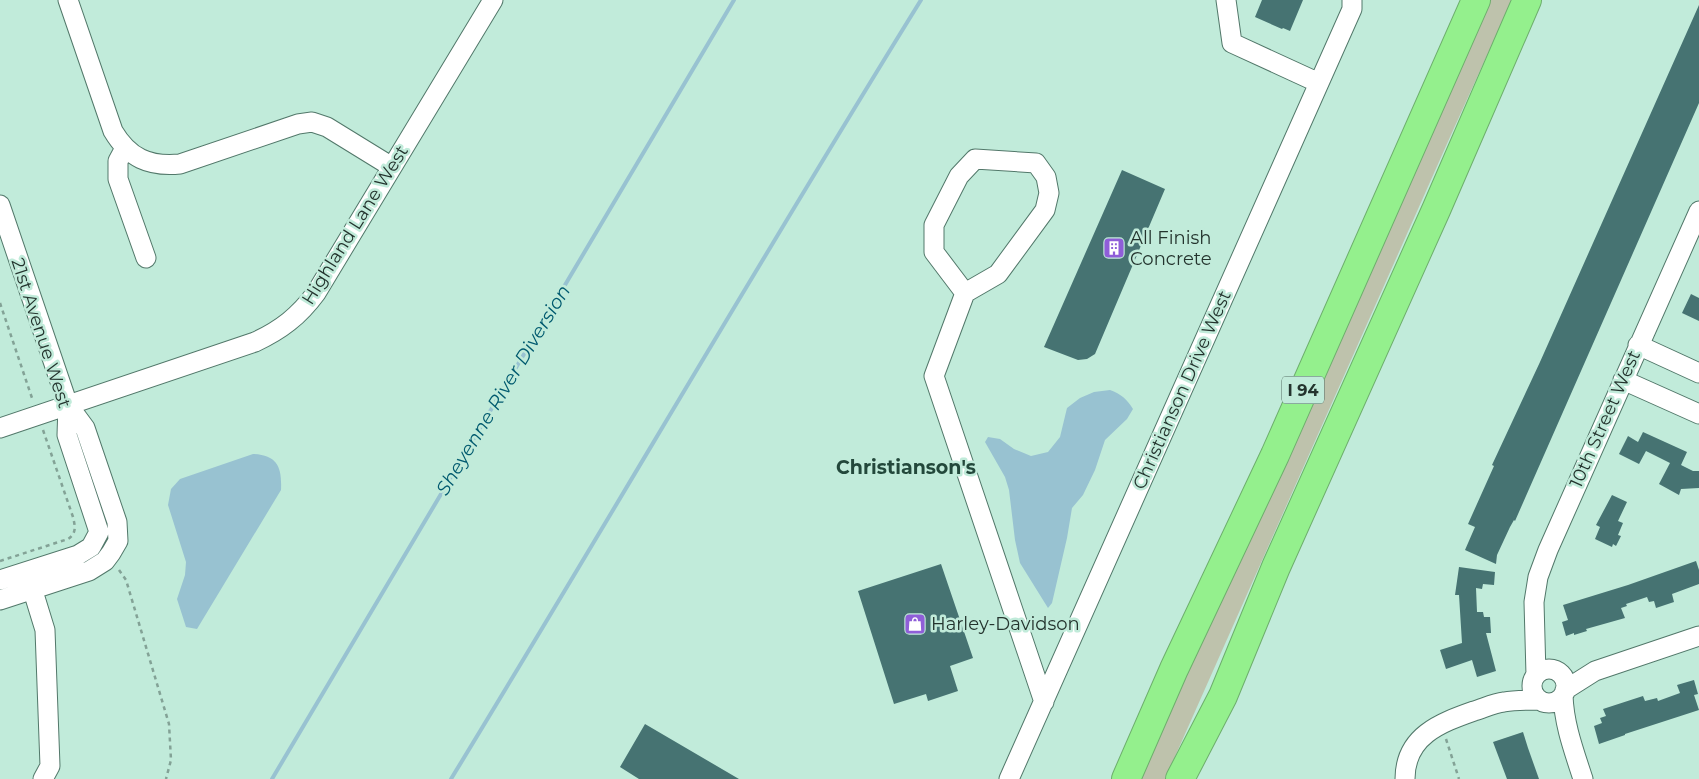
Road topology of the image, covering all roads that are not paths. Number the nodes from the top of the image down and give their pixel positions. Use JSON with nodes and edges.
{"nodes":[{"id":1,"x":68,"y":0,"type":"edge"},
{"id":2,"x":493,"y":0,"type":"edge"},
{"id":3,"x":1226,"y":0,"type":"edge"},
{"id":4,"x":1352,"y":0,"type":"edge"},
{"id":5,"x":1476,"y":0,"type":"edge"},
{"id":6,"x":1526,"y":0,"type":"edge"},
{"id":7,"x":1319,"y":83,"type":"junction"},
{"id":8,"x":125,"y":148,"type":"junction"},
{"id":9,"x":392,"y":167,"type":"junction"},
{"id":10,"x":0,"y":205,"type":"edge"},
{"id":11,"x":1699,"y":211,"type":"edge"},
{"id":12,"x":146,"y":258,"type":"dead end"},
{"id":13,"x":965,"y":293,"type":"junction"},
{"id":14,"x":1638,"y":345,"type":"junction"},
{"id":15,"x":1699,"y":373,"type":"edge"},
{"id":16,"x":1623,"y":380,"type":"junction"},
{"id":17,"x":68,"y":405,"type":"junction"},
{"id":18,"x":1699,"y":414,"type":"edge"},
{"id":19,"x":0,"y":428,"type":"edge"},
{"id":20,"x":27,"y":571,"type":"junction"},
{"id":21,"x":0,"y":580,"type":"edge"},
{"id":22,"x":32,"y":589,"type":"junction"},
{"id":23,"x":0,"y":600,"type":"edge"},
{"id":24,"x":1699,"y":636,"type":"edge"},
{"id":25,"x":1174,"y":669,"type":"junction"},
{"id":26,"x":1595,"y":671,"type":"junction"},
{"id":27,"x":1544,"y":674,"type":"junction"},
{"id":28,"x":1564,"y":692,"type":"junction"},
{"id":29,"x":1541,"y":701,"type":"junction"},
{"id":30,"x":1044,"y":702,"type":"junction"},
{"id":31,"x":1502,"y":702,"type":"junction"},
{"id":32,"x":1210,"y":723,"type":"junction"},
{"id":33,"x":1568,"y":735,"type":"junction"},
{"id":34,"x":42,"y":779,"type":"edge"},
{"id":35,"x":1008,"y":779,"type":"edge"},
{"id":36,"x":1110,"y":779,"type":"edge"},
{"id":37,"x":1126,"y":779,"type":"edge"},
{"id":38,"x":1180,"y":779,"type":"edge"},
{"id":39,"x":1196,"y":779,"type":"edge"},
{"id":40,"x":1406,"y":779,"type":"edge"},
{"id":41,"x":1583,"y":779,"type":"edge"}],
"edges":[{"from":1,"to":8,"type":"street"},
{"from":2,"to":9,"type":"street","name":"Highland Lane West"},
{"from":3,"to":7,"type":"street"},
{"from":4,"to":7,"type":"street","name":"Christianson Drive West"},
{"from":5,"to":25,"type":"highway","number":"I 94"},
{"from":6,"to":32,"type":"highway","number":"I 94"},
{"from":7,"to":30,"type":"street","name":"Christianson Drive West"},
{"from":8,"to":9,"type":"street"},
{"from":8,"to":12,"type":"street"},
{"from":9,"to":17,"type":"street","name":"Highland Lane West"},
{"from":10,"to":17,"type":"street","name":"21st Avenue West"},
{"from":11,"to":14,"type":"street","name":"10th Street West"},
{"from":13,"to":13,"type":"street"},
{"from":13,"to":30,"type":"street"},
{"from":14,"to":15,"type":"street"},
{"from":14,"to":16,"type":"street","name":"10th Street West"},
{"from":16,"to":18,"type":"street"},
{"from":16,"to":27,"type":"street","name":"10th Street West"},
{"from":17,"to":19,"type":"street"},
{"from":17,"to":20,"type":"street","name":"21st Avenue West"},
{"from":17,"to":22,"type":"street"},
{"from":20,"to":21,"type":"street"},
{"from":20,"to":22,"type":"street"},
{"from":22,"to":23,"type":"street"},
{"from":22,"to":34,"type":"street"},
{"from":24,"to":26,"type":"street"},
{"from":25,"to":36,"type":"highway"},
{"from":25,"to":37,"type":"highway","number":"I 94"},
{"from":26,"to":27,"type":"street"},
{"from":26,"to":28,"type":"street"},
{"from":27,"to":28,"type":"street"},
{"from":27,"to":29,"type":"street"},
{"from":27,"to":31,"type":"street"},
{"from":28,"to":29,"type":"street"},
{"from":28,"to":33,"type":"street"},
{"from":29,"to":31,"type":"street"},
{"from":29,"to":33,"type":"street"},
{"from":30,"to":35,"type":"street","name":"Christianson Drive West"},
{"from":31,"to":40,"type":"street"},
{"from":32,"to":38,"type":"highway","number":"I 94"},
{"from":32,"to":39,"type":"highway"},
{"from":33,"to":41,"type":"street"}]}
